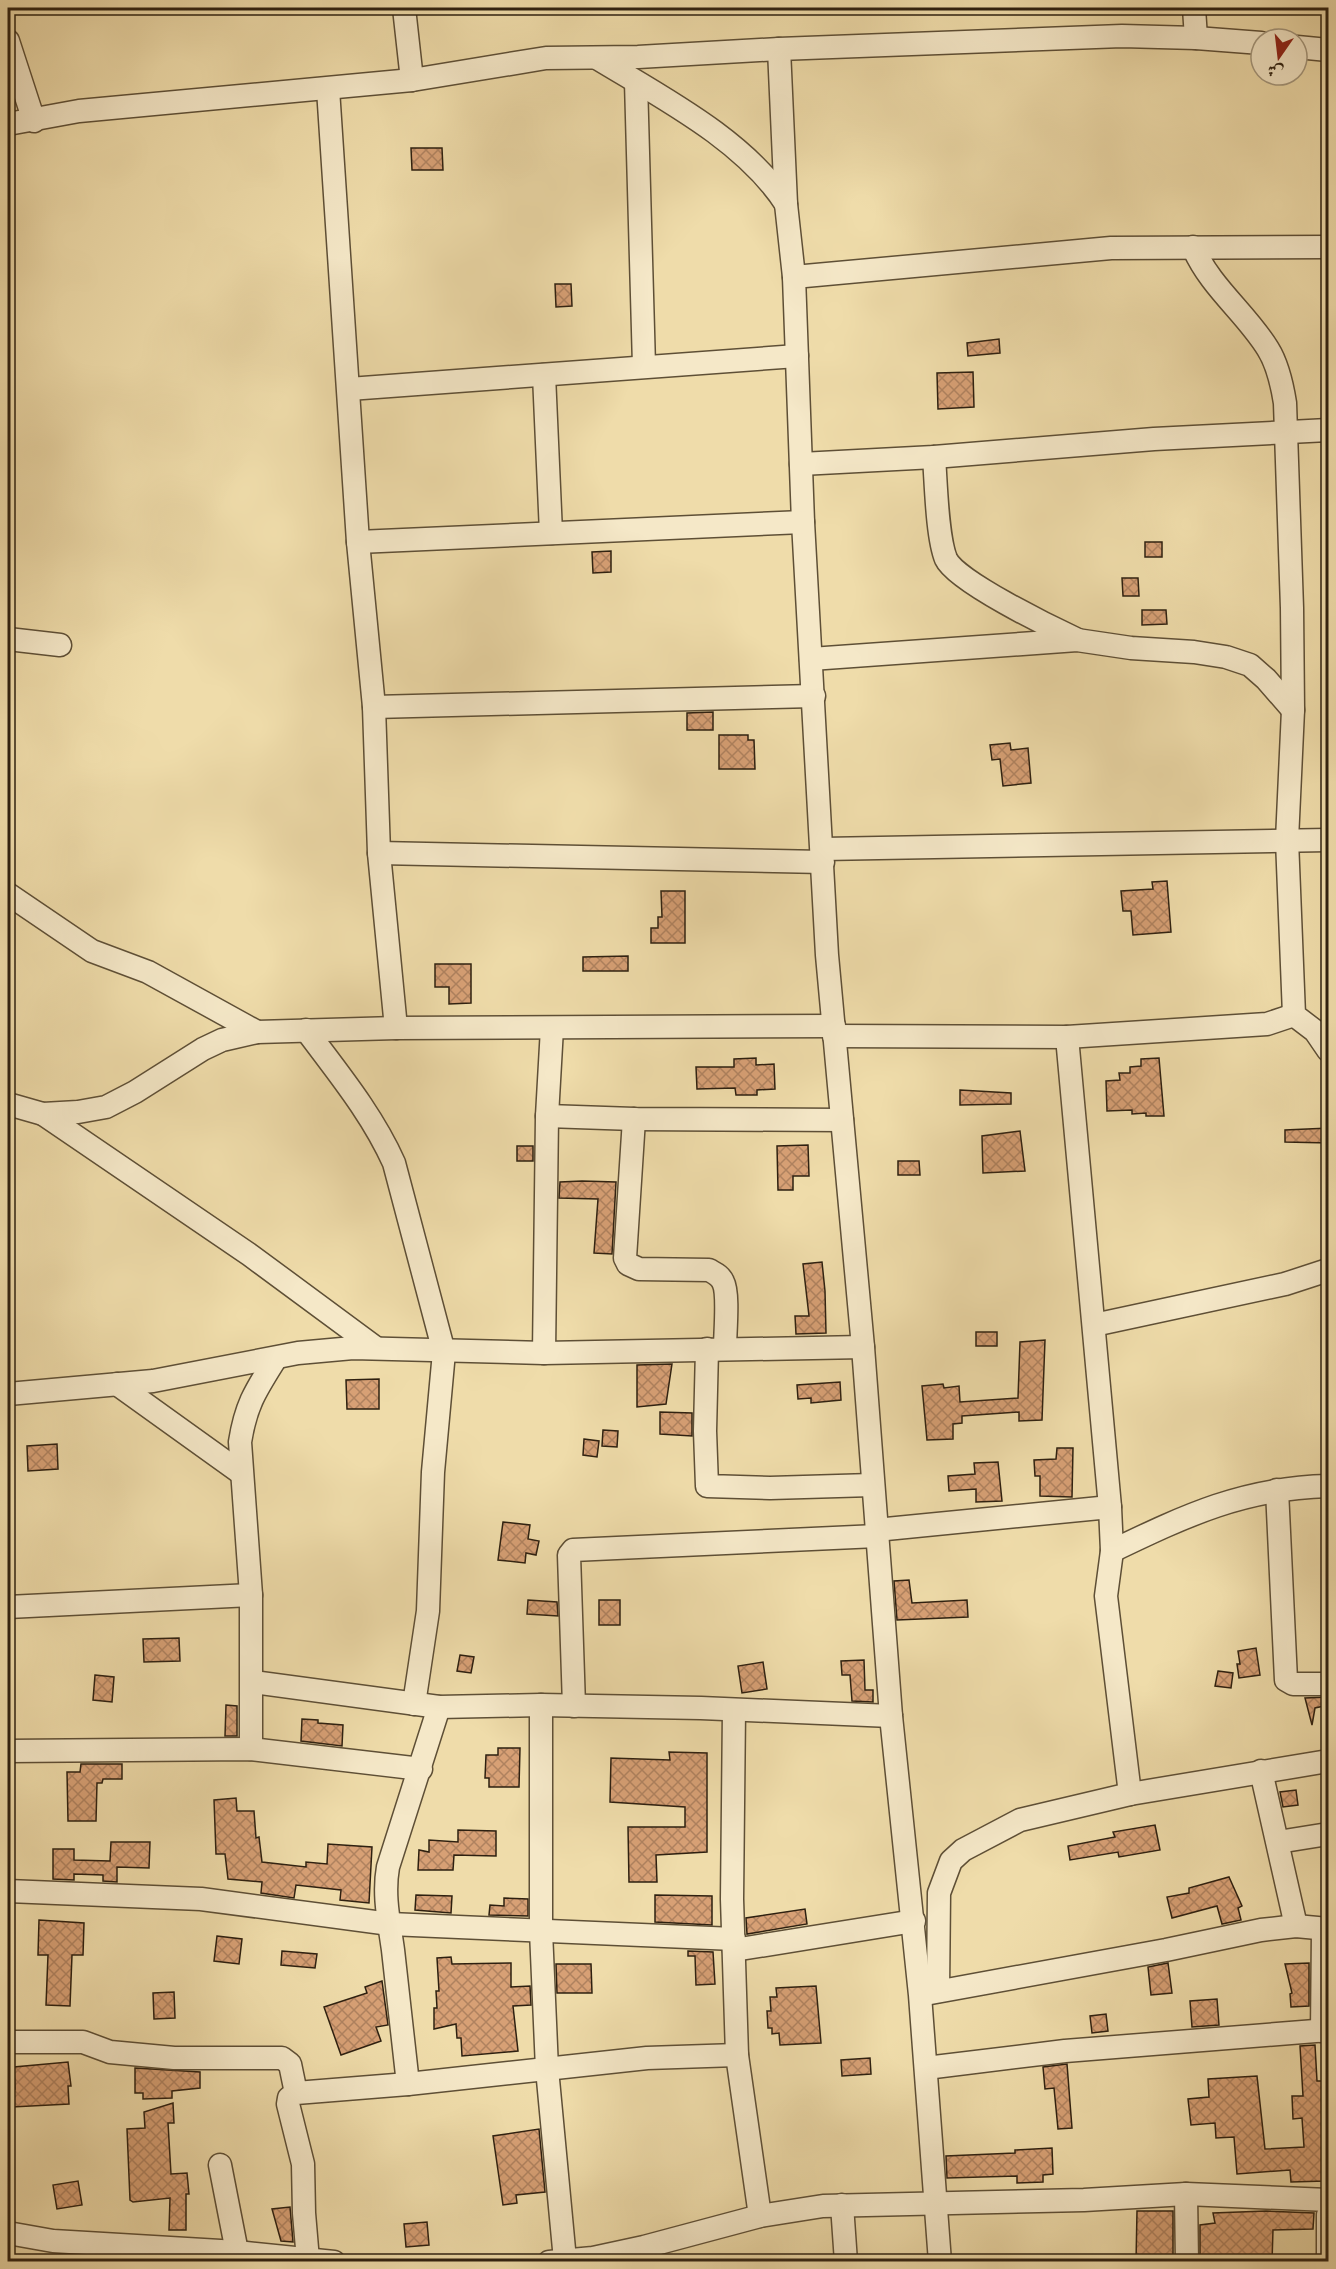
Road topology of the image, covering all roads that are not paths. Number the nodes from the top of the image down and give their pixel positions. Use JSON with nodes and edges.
{"nodes":[{"id":1,"x":404,"y":8,"type":"edge"},
{"id":2,"x":1194,"y":8,"type":"edge"},
{"id":3,"x":1196,"y":38,"type":"junction"},
{"id":4,"x":8,"y":41,"type":"edge"},
{"id":5,"x":1249,"y":42,"type":"edge"},
{"id":6,"x":1309,"y":48,"type":"edge"},
{"id":7,"x":778,"y":49,"type":"junction"},
{"id":8,"x":1329,"y":50,"type":"edge"},
{"id":9,"x":597,"y":58,"type":"junction"},
{"id":10,"x":412,"y":80,"type":"junction"},
{"id":11,"x":636,"y":82,"type":"junction"},
{"id":12,"x":328,"y":89,"type":"junction"},
{"id":13,"x":34,"y":121,"type":"junction"},
{"id":14,"x":8,"y":124,"type":"edge"},
{"id":15,"x":786,"y":204,"type":"junction"},
{"id":16,"x":1194,"y":247,"type":"junction"},
{"id":17,"x":1329,"y":247,"type":"edge"},
{"id":18,"x":794,"y":277,"type":"junction"},
{"id":19,"x":797,"y":356,"type":"junction"},
{"id":20,"x":644,"y":366,"type":"junction"},
{"id":21,"x":544,"y":375,"type":"junction"},
{"id":22,"x":349,"y":389,"type":"junction"},
{"id":23,"x":1329,"y":430,"type":"edge"},
{"id":24,"x":1287,"y":432,"type":"junction"},
{"id":25,"x":934,"y":457,"type":"junction"},
{"id":26,"x":801,"y":464,"type":"junction"},
{"id":27,"x":803,"y":522,"type":"junction"},
{"id":28,"x":551,"y":533,"type":"junction"},
{"id":29,"x":358,"y":542,"type":"junction"},
{"id":30,"x":8,"y":639,"type":"edge"},
{"id":31,"x":1077,"y":640,"type":"junction"},
{"id":32,"x":60,"y":645,"type":"dead end"},
{"id":33,"x":811,"y":659,"type":"junction"},
{"id":34,"x":814,"y":696,"type":"junction"},
{"id":35,"x":374,"y":707,"type":"junction"},
{"id":36,"x":1293,"y":710,"type":"junction"},
{"id":37,"x":1287,"y":840,"type":"junction"},
{"id":38,"x":1329,"y":840,"type":"edge"},
{"id":39,"x":379,"y":853,"type":"junction"},
{"id":40,"x":823,"y":855,"type":"junction"},
{"id":41,"x":8,"y":894,"type":"edge"},
{"id":42,"x":1293,"y":1015,"type":"junction"},
{"id":43,"x":396,"y":1028,"type":"junction"},
{"id":44,"x":552,"y":1028,"type":"junction"},
{"id":45,"x":306,"y":1030,"type":"junction"},
{"id":46,"x":834,"y":1031,"type":"junction"},
{"id":47,"x":257,"y":1032,"type":"junction"},
{"id":48,"x":1067,"y":1036,"type":"junction"},
{"id":49,"x":1329,"y":1050,"type":"edge"},
{"id":50,"x":8,"y":1104,"type":"edge"},
{"id":51,"x":44,"y":1114,"type":"junction"},
{"id":52,"x":547,"y":1116,"type":"junction"},
{"id":53,"x":634,"y":1119,"type":"junction"},
{"id":54,"x":842,"y":1120,"type":"junction"},
{"id":55,"x":1329,"y":1270,"type":"edge"},
{"id":56,"x":1094,"y":1325,"type":"junction"},
{"id":57,"x":863,"y":1347,"type":"junction"},
{"id":58,"x":376,"y":1348,"type":"junction"},
{"id":59,"x":716,"y":1348,"type":"junction"},
{"id":60,"x":444,"y":1352,"type":"junction"},
{"id":61,"x":544,"y":1353,"type":"junction"},
{"id":62,"x":276,"y":1358,"type":"junction"},
{"id":63,"x":117,"y":1384,"type":"junction"},
{"id":64,"x":8,"y":1394,"type":"edge"},
{"id":65,"x":241,"y":1473,"type":"junction"},
{"id":66,"x":872,"y":1485,"type":"junction"},
{"id":67,"x":1329,"y":1486,"type":"edge"},
{"id":68,"x":1277,"y":1490,"type":"junction"},
{"id":69,"x":1110,"y":1507,"type":"junction"},
{"id":70,"x":876,"y":1533,"type":"junction"},
{"id":71,"x":1112,"y":1551,"type":"junction"},
{"id":72,"x":251,"y":1596,"type":"junction"},
{"id":73,"x":8,"y":1607,"type":"edge"},
{"id":74,"x":253,"y":1682,"type":"junction"},
{"id":75,"x":1329,"y":1684,"type":"edge"},
{"id":76,"x":414,"y":1704,"type":"junction"},
{"id":77,"x":541,"y":1705,"type":"junction"},
{"id":78,"x":574,"y":1706,"type":"junction"},
{"id":79,"x":439,"y":1707,"type":"junction"},
{"id":80,"x":734,"y":1710,"type":"junction"},
{"id":81,"x":891,"y":1716,"type":"junction"},
{"id":82,"x":251,"y":1749,"type":"junction"},
{"id":83,"x":8,"y":1750,"type":"edge"},
{"id":84,"x":1329,"y":1761,"type":"edge"},
{"id":85,"x":420,"y":1769,"type":"junction"},
{"id":86,"x":1261,"y":1771,"type":"junction"},
{"id":87,"x":1130,"y":1794,"type":"junction"},
{"id":88,"x":1329,"y":1834,"type":"edge"},
{"id":89,"x":1278,"y":1842,"type":"junction"},
{"id":90,"x":8,"y":1891,"type":"edge"},
{"id":91,"x":914,"y":1921,"type":"junction"},
{"id":92,"x":390,"y":1924,"type":"junction"},
{"id":93,"x":1296,"y":1926,"type":"junction"},
{"id":94,"x":1326,"y":1929,"type":"edge"},
{"id":95,"x":541,"y":1931,"type":"junction"},
{"id":96,"x":734,"y":1945,"type":"junction"},
{"id":97,"x":929,"y":1993,"type":"junction"},
{"id":98,"x":1325,"y":2031,"type":"edge"},
{"id":99,"x":8,"y":2042,"type":"edge"},
{"id":100,"x":737,"y":2055,"type":"junction"},
{"id":101,"x":546,"y":2068,"type":"junction"},
{"id":102,"x":926,"y":2068,"type":"junction"},
{"id":103,"x":408,"y":2084,"type":"junction"},
{"id":104,"x":296,"y":2093,"type":"junction"},
{"id":105,"x":220,"y":2165,"type":"dead end"},
{"id":106,"x":1186,"y":2194,"type":"junction"},
{"id":107,"x":1329,"y":2200,"type":"edge"},
{"id":108,"x":937,"y":2204,"type":"junction"},
{"id":109,"x":842,"y":2205,"type":"junction"},
{"id":110,"x":1329,"y":2215,"type":"edge"},
{"id":111,"x":760,"y":2216,"type":"junction"},
{"id":112,"x":8,"y":2233,"type":"edge"},
{"id":113,"x":54,"y":2252,"type":"edge"},
{"id":114,"x":644,"y":2254,"type":"edge"},
{"id":115,"x":236,"y":2257,"type":"edge"},
{"id":116,"x":308,"y":2260,"type":"junction"},
{"id":117,"x":557,"y":2261,"type":"edge"},
{"id":118,"x":334,"y":2262,"type":"edge"},
{"id":119,"x":846,"y":2262,"type":"edge"},
{"id":120,"x":940,"y":2262,"type":"edge"},
{"id":121,"x":1187,"y":2262,"type":"edge"},
{"id":122,"x":1328,"y":2262,"type":"edge"}],
"edges":[{"from":1,"to":10,"type":"street"},
{"from":2,"to":3,"type":"street"},
{"from":3,"to":5,"type":"street"},
{"from":3,"to":7,"type":"street"},
{"from":4,"to":13,"type":"street"},
{"from":6,"to":8,"type":"street"},
{"from":7,"to":9,"type":"street"},
{"from":7,"to":15,"type":"street"},
{"from":9,"to":10,"type":"street"},
{"from":9,"to":11,"type":"street"},
{"from":10,"to":12,"type":"street"},
{"from":11,"to":15,"type":"street"},
{"from":11,"to":20,"type":"street"},
{"from":12,"to":13,"type":"street"},
{"from":12,"to":22,"type":"street"},
{"from":13,"to":14,"type":"street"},
{"from":15,"to":18,"type":"street"},
{"from":16,"to":17,"type":"street"},
{"from":16,"to":18,"type":"street"},
{"from":16,"to":24,"type":"street"},
{"from":18,"to":19,"type":"street"},
{"from":19,"to":20,"type":"street"},
{"from":19,"to":26,"type":"street"},
{"from":20,"to":21,"type":"street"},
{"from":21,"to":22,"type":"street"},
{"from":21,"to":28,"type":"street"},
{"from":22,"to":29,"type":"street"},
{"from":23,"to":24,"type":"street"},
{"from":24,"to":25,"type":"street"},
{"from":24,"to":36,"type":"street"},
{"from":25,"to":26,"type":"street"},
{"from":25,"to":31,"type":"street"},
{"from":26,"to":27,"type":"street"},
{"from":27,"to":28,"type":"street"},
{"from":27,"to":33,"type":"street"},
{"from":28,"to":29,"type":"street"},
{"from":29,"to":35,"type":"street"},
{"from":30,"to":32,"type":"street"},
{"from":31,"to":33,"type":"street"},
{"from":31,"to":36,"type":"street"},
{"from":33,"to":34,"type":"street"},
{"from":34,"to":35,"type":"street"},
{"from":34,"to":40,"type":"street"},
{"from":35,"to":39,"type":"street"},
{"from":36,"to":37,"type":"street"},
{"from":37,"to":38,"type":"street"},
{"from":37,"to":40,"type":"street"},
{"from":37,"to":42,"type":"street"},
{"from":39,"to":40,"type":"street"},
{"from":39,"to":43,"type":"street"},
{"from":40,"to":46,"type":"street"},
{"from":41,"to":47,"type":"street"},
{"from":42,"to":48,"type":"street"},
{"from":42,"to":49,"type":"street"},
{"from":43,"to":44,"type":"street"},
{"from":43,"to":45,"type":"street"},
{"from":44,"to":46,"type":"street"},
{"from":44,"to":52,"type":"street"},
{"from":45,"to":47,"type":"street"},
{"from":45,"to":60,"type":"street"},
{"from":46,"to":48,"type":"street"},
{"from":46,"to":54,"type":"street"},
{"from":47,"to":51,"type":"street"},
{"from":48,"to":56,"type":"street"},
{"from":50,"to":51,"type":"street"},
{"from":51,"to":58,"type":"street"},
{"from":52,"to":53,"type":"street"},
{"from":52,"to":61,"type":"street"},
{"from":53,"to":54,"type":"street"},
{"from":53,"to":59,"type":"street"},
{"from":54,"to":57,"type":"street"},
{"from":55,"to":56,"type":"street"},
{"from":56,"to":69,"type":"street"},
{"from":57,"to":59,"type":"street"},
{"from":57,"to":66,"type":"street"},
{"from":58,"to":60,"type":"street"},
{"from":58,"to":62,"type":"street"},
{"from":59,"to":61,"type":"street"},
{"from":59,"to":66,"type":"street"},
{"from":60,"to":61,"type":"street"},
{"from":60,"to":76,"type":"street"},
{"from":62,"to":63,"type":"street"},
{"from":62,"to":65,"type":"street"},
{"from":63,"to":64,"type":"street"},
{"from":63,"to":65,"type":"street"},
{"from":65,"to":72,"type":"street"},
{"from":66,"to":70,"type":"street"},
{"from":67,"to":68,"type":"street"},
{"from":68,"to":71,"type":"street"},
{"from":68,"to":75,"type":"street"},
{"from":69,"to":70,"type":"street"},
{"from":69,"to":71,"type":"street"},
{"from":70,"to":78,"type":"street"},
{"from":70,"to":81,"type":"street"},
{"from":71,"to":87,"type":"street"},
{"from":72,"to":73,"type":"street"},
{"from":72,"to":74,"type":"street"},
{"from":74,"to":76,"type":"street"},
{"from":74,"to":82,"type":"street"},
{"from":76,"to":79,"type":"street"},
{"from":77,"to":78,"type":"street"},
{"from":77,"to":79,"type":"street"},
{"from":77,"to":95,"type":"street"},
{"from":78,"to":80,"type":"street"},
{"from":79,"to":85,"type":"street"},
{"from":80,"to":81,"type":"street"},
{"from":80,"to":96,"type":"street"},
{"from":81,"to":91,"type":"street"},
{"from":82,"to":83,"type":"street"},
{"from":82,"to":85,"type":"street"},
{"from":84,"to":86,"type":"street"},
{"from":85,"to":92,"type":"street"},
{"from":86,"to":87,"type":"street"},
{"from":86,"to":89,"type":"street"},
{"from":87,"to":97,"type":"street"},
{"from":88,"to":89,"type":"street"},
{"from":89,"to":93,"type":"street"},
{"from":90,"to":92,"type":"street"},
{"from":91,"to":96,"type":"street"},
{"from":91,"to":97,"type":"street"},
{"from":92,"to":95,"type":"street"},
{"from":92,"to":103,"type":"street"},
{"from":93,"to":94,"type":"street"},
{"from":93,"to":97,"type":"street"},
{"from":94,"to":98,"type":"street"},
{"from":95,"to":96,"type":"street"},
{"from":95,"to":101,"type":"street"},
{"from":96,"to":100,"type":"street"},
{"from":97,"to":102,"type":"street"},
{"from":98,"to":102,"type":"street"},
{"from":99,"to":104,"type":"street"},
{"from":100,"to":101,"type":"street"},
{"from":100,"to":111,"type":"street"},
{"from":101,"to":103,"type":"street"},
{"from":101,"to":117,"type":"street"},
{"from":102,"to":108,"type":"street"},
{"from":103,"to":104,"type":"street"},
{"from":104,"to":116,"type":"street"},
{"from":105,"to":115,"type":"street"},
{"from":106,"to":107,"type":"street"},
{"from":106,"to":108,"type":"street"},
{"from":106,"to":121,"type":"street"},
{"from":108,"to":109,"type":"street"},
{"from":108,"to":120,"type":"street"},
{"from":109,"to":111,"type":"street"},
{"from":109,"to":119,"type":"street"},
{"from":110,"to":122,"type":"street"},
{"from":111,"to":114,"type":"street"},
{"from":112,"to":113,"type":"street"},
{"from":113,"to":115,"type":"street"},
{"from":114,"to":117,"type":"street"},
{"from":115,"to":116,"type":"street"},
{"from":116,"to":118,"type":"street"}]}
